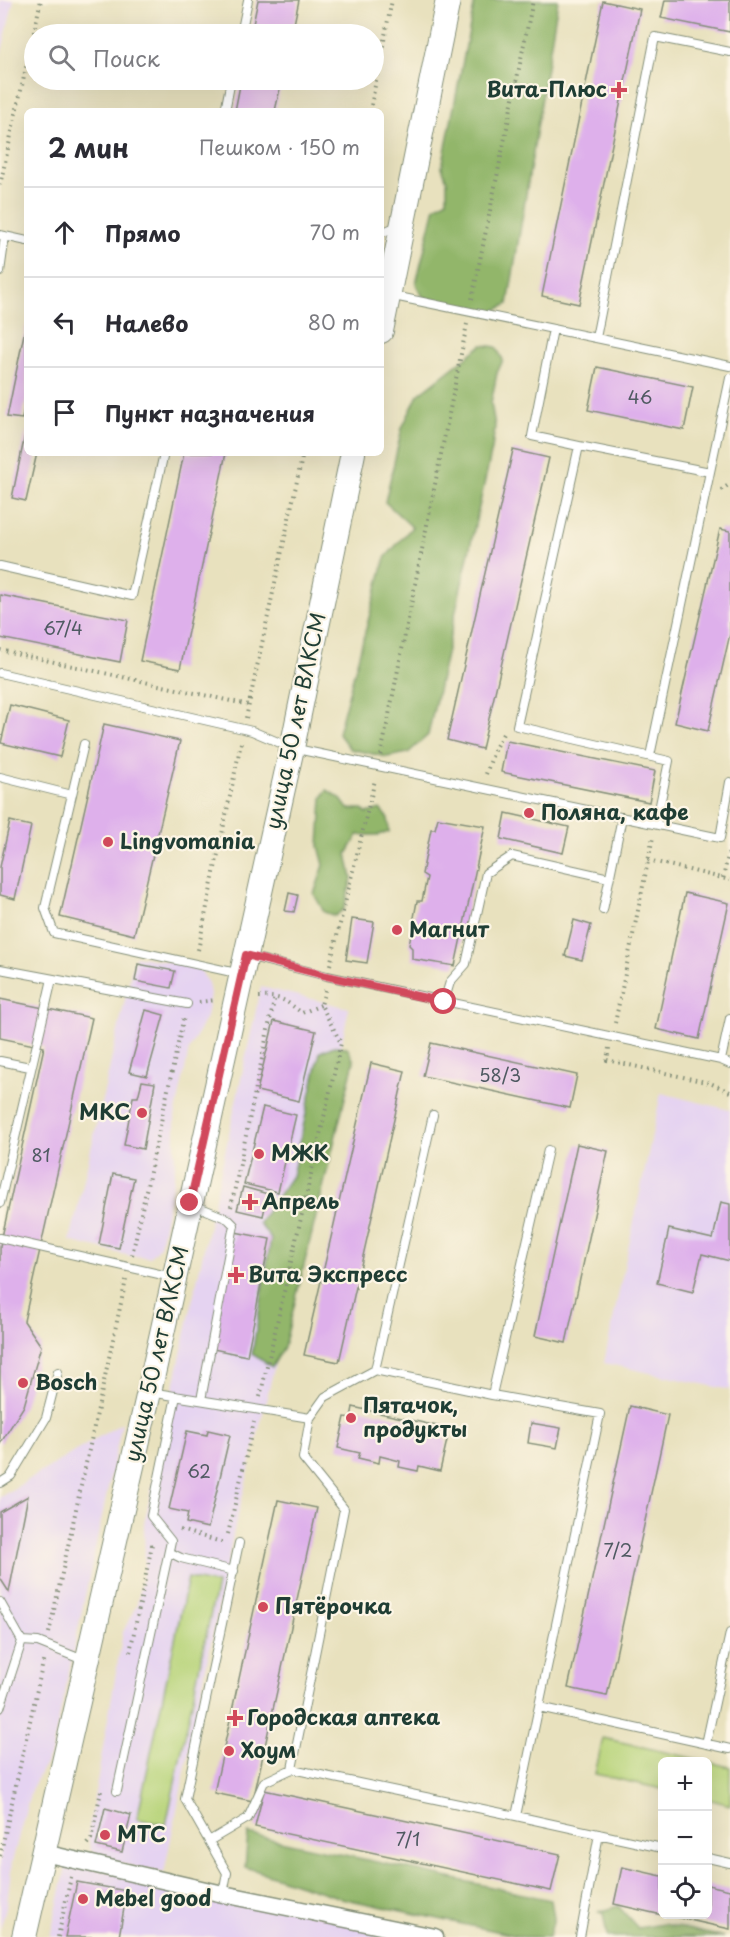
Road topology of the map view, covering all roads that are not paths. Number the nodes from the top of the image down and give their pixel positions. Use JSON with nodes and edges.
{"nodes":[{"id":1,"x":248,"y":0,"type":"edge"},
{"id":2,"x":448,"y":0,"type":"edge"},
{"id":3,"x":243,"y":24,"type":"edge"},
{"id":4,"x":730,"y":52,"type":"edge"},
{"id":5,"x":229,"y":90,"type":"edge"},
{"id":6,"x":226,"y":108,"type":"edge"},
{"id":7,"x":404,"y":223,"type":"junction"},
{"id":8,"x":384,"y":232,"type":"edge"},
{"id":9,"x":3,"y":236,"type":"edge"},
{"id":10,"x":24,"y":240,"type":"edge"},
{"id":11,"x":0,"y":272,"type":"edge"},
{"id":12,"x":389,"y":295,"type":"junction"},
{"id":13,"x":384,"y":318,"type":"edge"},
{"id":14,"x":553,"y":329,"type":"junction"},
{"id":15,"x":596,"y":338,"type":"junction"},
{"id":16,"x":730,"y":366,"type":"edge"},
{"id":17,"x":730,"y":378,"type":"edge"},
{"id":18,"x":579,"y":446,"type":"junction"},
{"id":19,"x":163,"y":456,"type":"edge"},
{"id":20,"x":349,"y":458,"type":"edge"},
{"id":21,"x":710,"y":472,"type":"junction"},
{"id":22,"x":0,"y":566,"type":"edge"},
{"id":23,"x":0,"y":673,"type":"edge"},
{"id":24,"x":84,"y":744,"type":"dead end"},
{"id":25,"x":292,"y":748,"type":"junction"},
{"id":26,"x":650,"y":756,"type":"junction"},
{"id":27,"x":0,"y":777,"type":"edge"},
{"id":28,"x":730,"y":782,"type":"edge"},
{"id":29,"x":72,"y":795,"type":"junction"},
{"id":30,"x":622,"y":817,"type":"junction"},
{"id":31,"x":656,"y":824,"type":"junction"},
{"id":32,"x":609,"y":878,"type":"junction"},
{"id":33,"x":603,"y":910,"type":"dead end"},
{"id":34,"x":243,"y":964,"type":"junction"},
{"id":35,"x":0,"y":969,"type":"edge"},
{"id":36,"x":52,"y":979,"type":"junction"},
{"id":37,"x":444,"y":1002,"type":"junction"},
{"id":38,"x":187,"y":1004,"type":"road end"},
{"id":39,"x":730,"y":1018,"type":"edge"},
{"id":40,"x":721,"y":1060,"type":"junction"},
{"id":41,"x":0,"y":1061,"type":"edge"},
{"id":42,"x":730,"y":1064,"type":"edge"},
{"id":43,"x":30,"y":1067,"type":"junction"},
{"id":44,"x":433,"y":1115,"type":"dead end"},
{"id":45,"x":548,"y":1150,"type":"dead end"},
{"id":46,"x":0,"y":1203,"type":"edge"},
{"id":47,"x":190,"y":1203,"type":"junction"},
{"id":48,"x":0,"y":1238,"type":"edge"},
{"id":49,"x":174,"y":1277,"type":"junction"},
{"id":50,"x":375,"y":1370,"type":"junction"},
{"id":51,"x":58,"y":1372,"type":"dead end"},
{"id":52,"x":149,"y":1392,"type":"junction"},
{"id":53,"x":492,"y":1395,"type":"junction"},
{"id":54,"x":176,"y":1396,"type":"junction"},
{"id":55,"x":201,"y":1400,"type":"junction"},
{"id":56,"x":310,"y":1418,"type":"junction"},
{"id":57,"x":0,"y":1483,"type":"edge"},
{"id":58,"x":239,"y":1543,"type":"dead end"},
{"id":59,"x":169,"y":1552,"type":"junction"},
{"id":60,"x":234,"y":1571,"type":"junction"},
{"id":61,"x":0,"y":1602,"type":"edge"},
{"id":62,"x":730,"y":1633,"type":"edge"},
{"id":63,"x":22,"y":1641,"type":"junction"},
{"id":64,"x":87,"y":1661,"type":"junction"},
{"id":65,"x":539,"y":1707,"type":"junction"},
{"id":66,"x":0,"y":1708,"type":"edge"},
{"id":67,"x":706,"y":1744,"type":"junction"},
{"id":68,"x":730,"y":1749,"type":"edge"},
{"id":69,"x":292,"y":1769,"type":"junction"},
{"id":70,"x":117,"y":1791,"type":"dead end"},
{"id":71,"x":516,"y":1816,"type":"junction"},
{"id":72,"x":599,"y":1834,"type":"junction"},
{"id":73,"x":209,"y":1841,"type":"junction"},
{"id":74,"x":658,"y":1847,"type":"edge"},
{"id":75,"x":44,"y":1853,"type":"junction"},
{"id":76,"x":712,"y":1859,"type":"edge"},
{"id":77,"x":730,"y":1863,"type":"edge"},
{"id":78,"x":222,"y":1894,"type":"junction"},
{"id":79,"x":24,"y":1937,"type":"edge"},
{"id":80,"x":435,"y":1937,"type":"edge"},
{"id":81,"x":580,"y":1937,"type":"edge"}],
"edges":[{"from":1,"to":3,"type":"lane"},
{"from":2,"to":7,"type":"street"},
{"from":4,"to":15,"type":"lane"},
{"from":5,"to":6,"type":"lane"},
{"from":7,"to":8,"type":"lane"},
{"from":7,"to":12,"type":"street"},
{"from":9,"to":10,"type":"lane"},
{"from":9,"to":11,"type":"lane"},
{"from":12,"to":13,"type":"street"},
{"from":12,"to":14,"type":"lane"},
{"from":14,"to":15,"type":"lane"},
{"from":14,"to":18,"type":"lane"},
{"from":15,"to":16,"type":"lane"},
{"from":17,"to":21,"type":"lane"},
{"from":18,"to":21,"type":"lane"},
{"from":18,"to":26,"type":"lane"},
{"from":19,"to":22,"type":"lane"},
{"from":20,"to":25,"type":"street","name":"улица 50 лет ВЛКСМ"},
{"from":21,"to":26,"type":"lane"},
{"from":23,"to":25,"type":"lane"},
{"from":24,"to":29,"type":"lane"},
{"from":25,"to":30,"type":"lane"},
{"from":25,"to":34,"type":"street","name":"улица 50 лет ВЛКСМ"},
{"from":26,"to":31,"type":"lane"},
{"from":27,"to":29,"type":"lane"},
{"from":28,"to":31,"type":"lane"},
{"from":29,"to":34,"type":"lane"},
{"from":30,"to":31,"type":"lane"},
{"from":30,"to":32,"type":"lane"},
{"from":32,"to":33,"type":"lane"},
{"from":32,"to":37,"type":"lane"},
{"from":34,"to":37,"type":"lane"},
{"from":34,"to":47,"type":"street","name":"улица 50 лет ВЛКСМ"},
{"from":35,"to":36,"type":"lane"},
{"from":36,"to":38,"type":"lane"},
{"from":36,"to":43,"type":"lane"},
{"from":37,"to":40,"type":"lane"},
{"from":39,"to":40,"type":"lane"},
{"from":40,"to":42,"type":"lane"},
{"from":41,"to":43,"type":"lane"},
{"from":43,"to":46,"type":"lane"},
{"from":44,"to":50,"type":"lane"},
{"from":45,"to":53,"type":"lane"},
{"from":47,"to":49,"type":"street","name":"улица 50 лет ВЛКСМ"},
{"from":47,"to":55,"type":"lane"},
{"from":48,"to":49,"type":"lane"},
{"from":49,"to":52,"type":"street","name":"улица 50 лет ВЛКСМ"},
{"from":50,"to":53,"type":"lane"},
{"from":50,"to":56,"type":"lane"},
{"from":51,"to":57,"type":"lane"},
{"from":52,"to":54,"type":"lane"},
{"from":52,"to":64,"type":"street","name":"улица 50 лет ВЛКСМ"},
{"from":53,"to":65,"type":"lane"},
{"from":54,"to":55,"type":"lane"},
{"from":54,"to":59,"type":"lane"},
{"from":55,"to":56,"type":"lane"},
{"from":56,"to":69,"type":"lane"},
{"from":58,"to":60,"type":"lane"},
{"from":59,"to":60,"type":"lane"},
{"from":59,"to":70,"type":"lane"},
{"from":60,"to":73,"type":"lane"},
{"from":61,"to":63,"type":"lane"},
{"from":62,"to":67,"type":"lane"},
{"from":63,"to":64,"type":"lane"},
{"from":63,"to":66,"type":"lane"},
{"from":64,"to":75,"type":"street","name":"улица 50 лет ВЛКСМ"},
{"from":65,"to":67,"type":"lane"},
{"from":65,"to":71,"type":"lane"},
{"from":67,"to":68,"type":"lane"},
{"from":69,"to":71,"type":"lane"},
{"from":69,"to":73,"type":"lane"},
{"from":71,"to":72,"type":"lane"},
{"from":72,"to":74,"type":"lane"},
{"from":72,"to":81,"type":"lane"},
{"from":73,"to":78,"type":"lane"},
{"from":75,"to":78,"type":"street"},
{"from":75,"to":79,"type":"street","name":"улица 50 лет ВЛКСМ"},
{"from":76,"to":77,"type":"lane"},
{"from":78,"to":80,"type":"street"}]}
